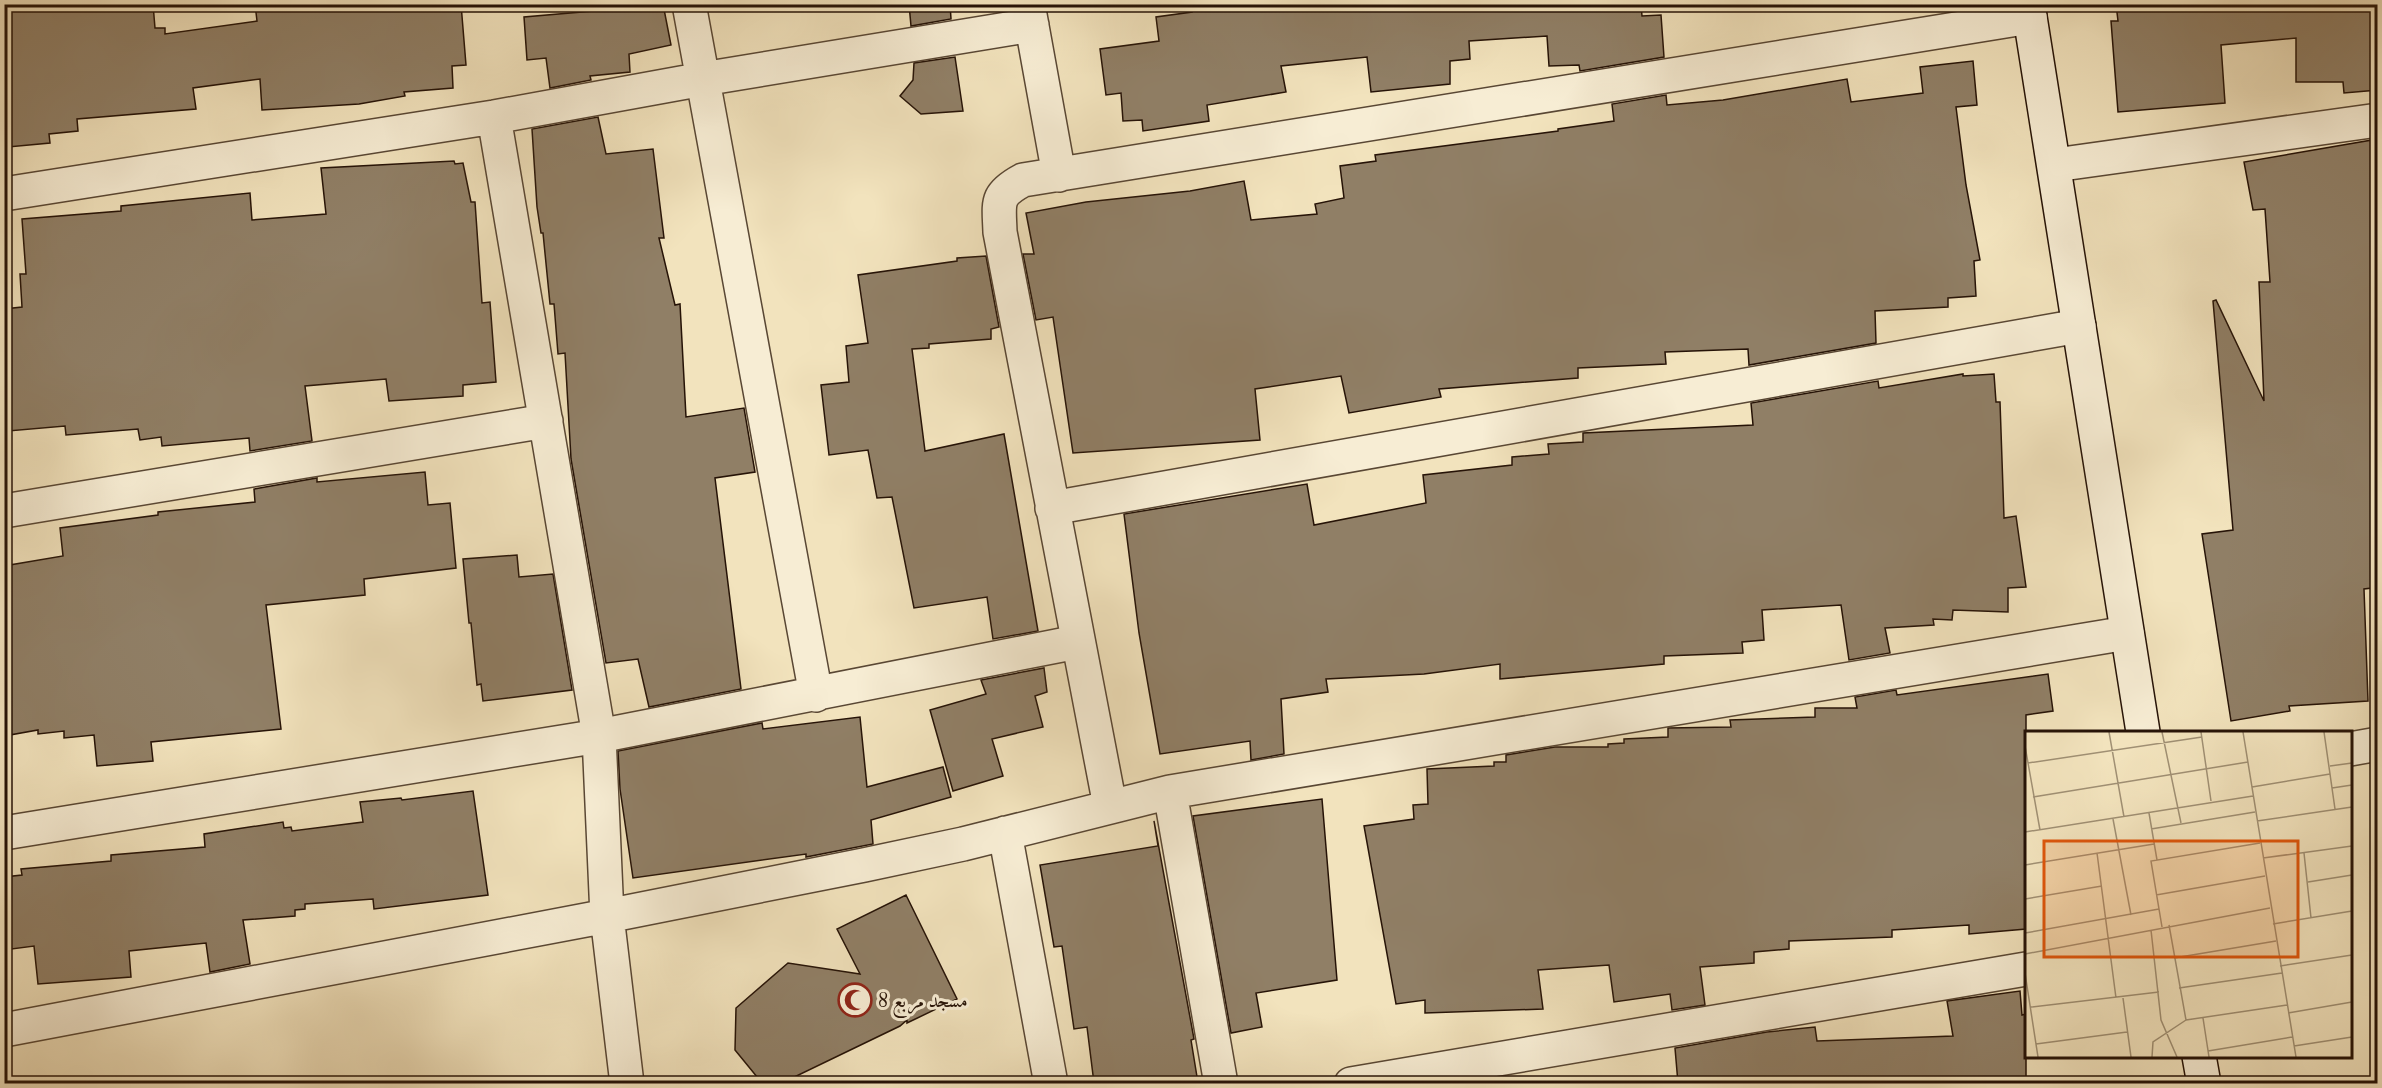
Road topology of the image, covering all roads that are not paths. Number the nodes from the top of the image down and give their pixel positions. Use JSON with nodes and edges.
{"nodes":[{"id":1,"x":689,"y":4,"type":"edge"},
{"id":2,"x":2029,"y":11,"type":"edge"},
{"id":3,"x":1030,"y":15,"type":"edge"},
{"id":4,"x":703,"y":79,"type":"junction"},
{"id":5,"x":494,"y":117,"type":"junction"},
{"id":6,"x":2378,"y":120,"type":"edge"},
{"id":7,"x":2055,"y":165,"type":"junction"},
{"id":8,"x":1059,"y":175,"type":"junction"},
{"id":9,"x":4,"y":194,"type":"edge"},
{"id":10,"x":2079,"y":326,"type":"junction"},
{"id":11,"x":546,"y":421,"type":"junction"},
{"id":12,"x":1052,"y":508,"type":"junction"},
{"id":13,"x":4,"y":511,"type":"edge"},
{"id":14,"x":2127,"y":633,"type":"junction"},
{"id":15,"x":1077,"y":642,"type":"junction"},
{"id":16,"x":816,"y":695,"type":"junction"},
{"id":17,"x":2143,"y":731,"type":"edge"},
{"id":18,"x":598,"y":736,"type":"junction"},
{"id":19,"x":2378,"y":744,"type":"edge"},
{"id":20,"x":2352,"y":749,"type":"edge"},
{"id":21,"x":1170,"y":792,"type":"junction"},
{"id":22,"x":1110,"y":806,"type":"junction"},
{"id":23,"x":4,"y":832,"type":"edge"},
{"id":24,"x":1005,"y":833,"type":"junction"},
{"id":25,"x":607,"y":916,"type":"junction"},
{"id":26,"x":2025,"y":969,"type":"edge"},
{"id":27,"x":4,"y":1030,"type":"edge"},
{"id":28,"x":2199,"y":1058,"type":"edge"},
{"id":29,"x":627,"y":1083,"type":"edge"},
{"id":30,"x":1051,"y":1083,"type":"edge"},
{"id":31,"x":1221,"y":1083,"type":"edge"},
{"id":32,"x":1351,"y":1083,"type":"edge"},
{"id":33,"x":2204,"y":1083,"type":"edge"}],
"edges":[{"from":1,"to":4,"type":"street"},
{"from":2,"to":7,"type":"street"},
{"from":2,"to":8,"type":"street"},
{"from":3,"to":4,"type":"street"},
{"from":3,"to":8,"type":"street"},
{"from":4,"to":5,"type":"street"},
{"from":4,"to":16,"type":"street"},
{"from":5,"to":9,"type":"street"},
{"from":5,"to":11,"type":"street"},
{"from":6,"to":7,"type":"street"},
{"from":7,"to":10,"type":"street"},
{"from":8,"to":12,"type":"street"},
{"from":10,"to":12,"type":"street"},
{"from":10,"to":14,"type":"street"},
{"from":11,"to":13,"type":"street"},
{"from":11,"to":18,"type":"street"},
{"from":12,"to":15,"type":"street"},
{"from":14,"to":17,"type":"street"},
{"from":14,"to":21,"type":"street"},
{"from":15,"to":16,"type":"street"},
{"from":15,"to":22,"type":"street"},
{"from":16,"to":18,"type":"street"},
{"from":18,"to":23,"type":"street"},
{"from":18,"to":25,"type":"street"},
{"from":19,"to":20,"type":"street"},
{"from":21,"to":22,"type":"street"},
{"from":21,"to":31,"type":"street"},
{"from":22,"to":24,"type":"street"},
{"from":24,"to":25,"type":"street"},
{"from":24,"to":30,"type":"street"},
{"from":25,"to":27,"type":"street"},
{"from":25,"to":29,"type":"street"},
{"from":26,"to":32,"type":"street"},
{"from":28,"to":33,"type":"street"}]}
